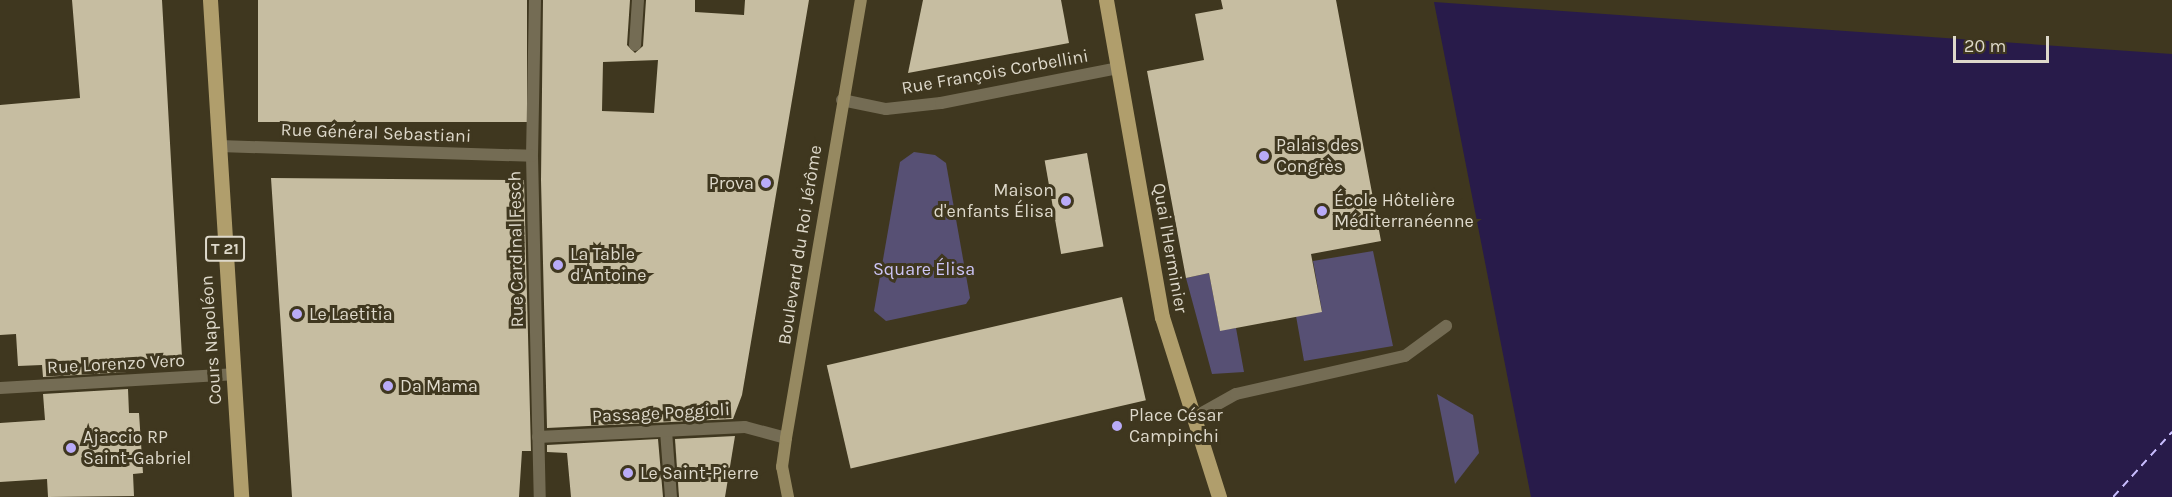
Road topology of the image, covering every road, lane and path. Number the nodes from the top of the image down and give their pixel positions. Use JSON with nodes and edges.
{"nodes":[{"id":1,"x":210,"y":0,"type":"edge"},
{"id":2,"x":535,"y":0,"type":"edge"},
{"id":3,"x":638,"y":0,"type":"edge"},
{"id":4,"x":861,"y":0,"type":"edge"},
{"id":5,"x":1106,"y":0,"type":"edge"},
{"id":6,"x":635,"y":45,"type":"dead end"},
{"id":7,"x":1118,"y":68,"type":"junction"},
{"id":8,"x":842,"y":100,"type":"junction"},
{"id":9,"x":219,"y":146,"type":"junction"},
{"id":10,"x":532,"y":156,"type":"junction"},
{"id":11,"x":1446,"y":326,"type":"dead end"},
{"id":12,"x":233,"y":374,"type":"junction"},
{"id":13,"x":0,"y":388,"type":"edge"},
{"id":14,"x":1193,"y":418,"type":"junction"},
{"id":15,"x":666,"y":431,"type":"junction"},
{"id":16,"x":538,"y":437,"type":"junction"},
{"id":17,"x":786,"y":438,"type":"junction"},
{"id":18,"x":241,"y":497,"type":"edge"},
{"id":19,"x":540,"y":497,"type":"edge"},
{"id":20,"x":672,"y":497,"type":"edge"},
{"id":21,"x":788,"y":497,"type":"edge"},
{"id":22,"x":1220,"y":497,"type":"edge"}],
"edges":[{"from":1,"to":9,"type":"main road","name":"Cours Napoléon","number":"T 21"},
{"from":2,"to":10,"type":"street","name":"Rue Cardinal Fesch"},
{"from":3,"to":6,"type":"street"},
{"from":4,"to":8,"type":"main road","name":"Boulevard du Roi Jérôme"},
{"from":5,"to":7,"type":"main road","name":"Quai l'Herminier"},
{"from":7,"to":8,"type":"street","name":"Rue François Corbellini"},
{"from":7,"to":14,"type":"main road","name":"Quai l'Herminier"},
{"from":8,"to":17,"type":"main road","name":"Boulevard du Roi Jérôme"},
{"from":9,"to":10,"type":"street","name":"Rue Général Sebastiani"},
{"from":9,"to":12,"type":"main road","name":"Cours Napoléon","number":"T 21"},
{"from":10,"to":16,"type":"street","name":"Rue Cardinal Fesch"},
{"from":11,"to":14,"type":"street"},
{"from":12,"to":13,"type":"street","name":"Rue Lorenzo Vero"},
{"from":12,"to":18,"type":"main road","name":"Cours Napoléon","number":"T 21"},
{"from":14,"to":22,"type":"main road","name":"Quai l'Herminier"},
{"from":15,"to":16,"type":"street","name":"Passage Poggioli"},
{"from":15,"to":17,"type":"street","name":"Passage Poggioli"},
{"from":15,"to":20,"type":"street"},
{"from":16,"to":19,"type":"street","name":"Rue Cardinal Fesch"},
{"from":17,"to":21,"type":"main road","name":"Boulevard du Roi Jérôme"}]}
